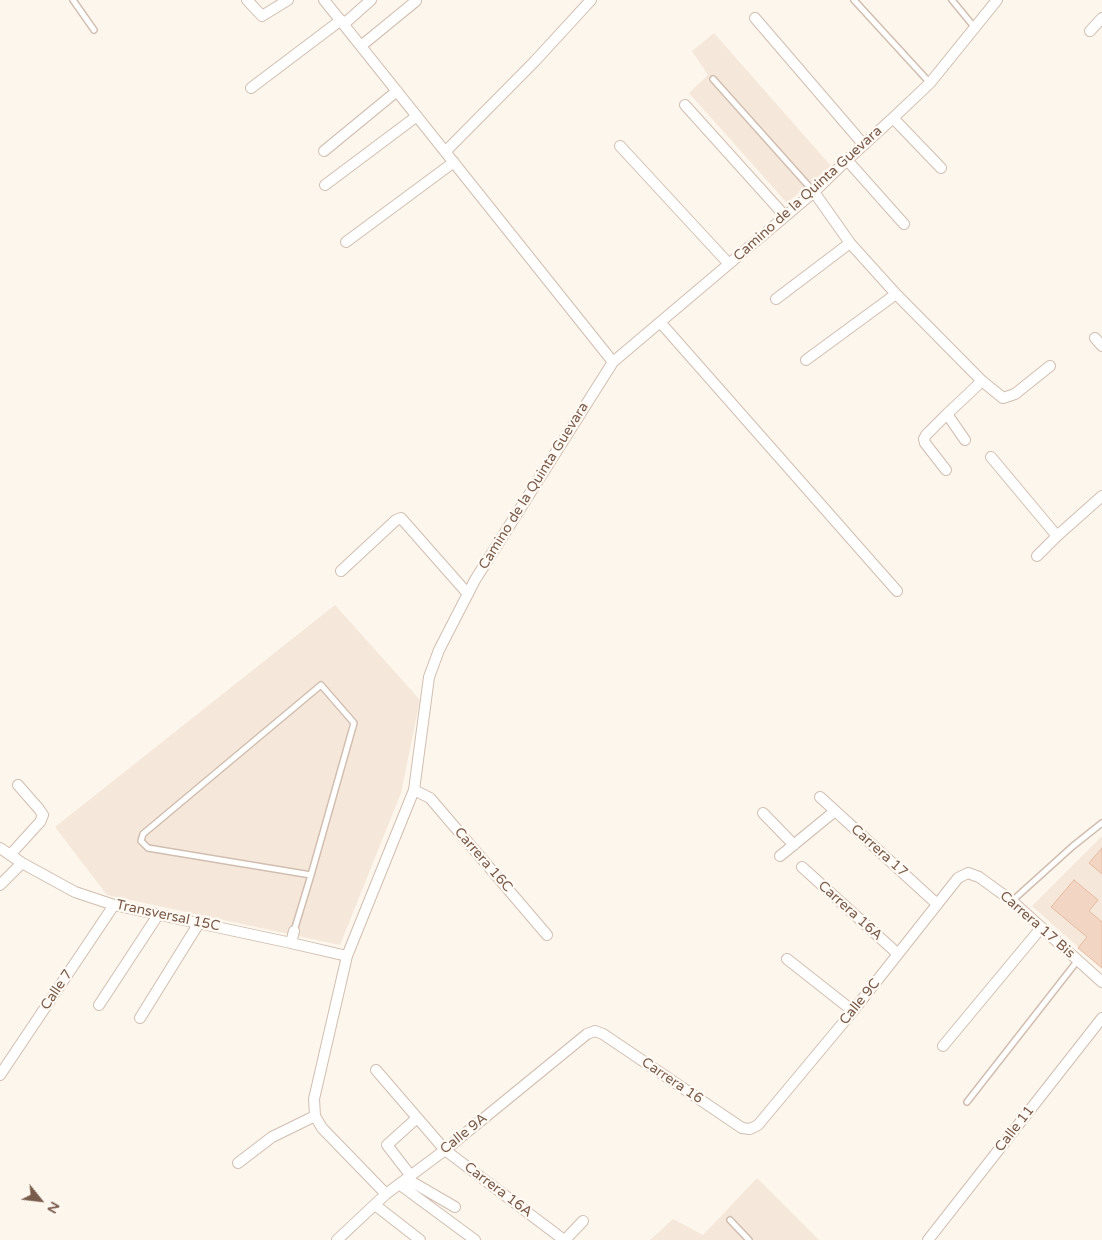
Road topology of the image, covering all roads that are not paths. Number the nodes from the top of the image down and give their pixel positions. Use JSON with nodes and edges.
{"nodes":[{"id":1,"x":73,"y":0,"type":"edge"},
{"id":2,"x":247,"y":0,"type":"edge"},
{"id":3,"x":288,"y":0,"type":"edge"},
{"id":4,"x":324,"y":0,"type":"edge"},
{"id":5,"x":371,"y":0,"type":"edge"},
{"id":6,"x":591,"y":0,"type":"edge"},
{"id":7,"x":854,"y":0,"type":"edge"},
{"id":8,"x":952,"y":0,"type":"edge"},
{"id":9,"x":997,"y":0,"type":"edge"},
{"id":10,"x":416,"y":1,"type":"edge"},
{"id":11,"x":754,"y":18,"type":"dead end"},
{"id":12,"x":1102,"y":18,"type":"edge"},
{"id":13,"x":342,"y":22,"type":"junction"},
{"id":14,"x":975,"y":28,"type":"junction"},
{"id":15,"x":94,"y":30,"type":"dead end"},
{"id":16,"x":1090,"y":31,"type":"dead end"},
{"id":17,"x":361,"y":46,"type":"junction"},
{"id":18,"x":713,"y":79,"type":"dead end"},
{"id":19,"x":930,"y":83,"type":"junction"},
{"id":20,"x":251,"y":88,"type":"dead end"},
{"id":21,"x":397,"y":91,"type":"junction"},
{"id":22,"x":685,"y":104,"type":"dead end"},
{"id":23,"x":417,"y":116,"type":"junction"},
{"id":24,"x":894,"y":118,"type":"junction"},
{"id":25,"x":864,"y":145,"type":"junction"},
{"id":26,"x":620,"y":146,"type":"dead end"},
{"id":27,"x":324,"y":150,"type":"dead end"},
{"id":28,"x":446,"y":152,"type":"junction"},
{"id":29,"x":847,"y":160,"type":"junction"},
{"id":30,"x":454,"y":162,"type":"junction"},
{"id":31,"x":941,"y":168,"type":"dead end"},
{"id":32,"x":325,"y":186,"type":"dead end"},
{"id":33,"x":814,"y":192,"type":"junction"},
{"id":34,"x":785,"y":216,"type":"junction"},
{"id":35,"x":904,"y":224,"type":"dead end"},
{"id":36,"x":346,"y":242,"type":"dead end"},
{"id":37,"x":850,"y":243,"type":"junction"},
{"id":38,"x":729,"y":264,"type":"junction"},
{"id":39,"x":896,"y":294,"type":"junction"},
{"id":40,"x":776,"y":299,"type":"dead end"},
{"id":41,"x":660,"y":322,"type":"junction"},
{"id":42,"x":806,"y":360,"type":"dead end"},
{"id":43,"x":613,"y":362,"type":"junction"},
{"id":44,"x":1050,"y":366,"type":"dead end"},
{"id":45,"x":982,"y":381,"type":"junction"},
{"id":46,"x":947,"y":414,"type":"junction"},
{"id":47,"x":965,"y":440,"type":"dead end"},
{"id":48,"x":991,"y":457,"type":"dead end"},
{"id":49,"x":946,"y":470,"type":"dead end"},
{"id":50,"x":1102,"y":496,"type":"edge"},
{"id":51,"x":1057,"y":536,"type":"junction"},
{"id":52,"x":1037,"y":556,"type":"dead end"},
{"id":53,"x":341,"y":570,"type":"dead end"},
{"id":54,"x":897,"y":591,"type":"dead end"},
{"id":55,"x":468,"y":594,"type":"junction"},
{"id":56,"x":18,"y":785,"type":"dead end"},
{"id":57,"x":414,"y":790,"type":"junction"},
{"id":58,"x":820,"y":797,"type":"dead end"},
{"id":59,"x":835,"y":811,"type":"junction"},
{"id":60,"x":763,"y":813,"type":"dead end"},
{"id":61,"x":1102,"y":823,"type":"edge"},
{"id":62,"x":794,"y":845,"type":"junction"},
{"id":63,"x":0,"y":848,"type":"edge"},
{"id":64,"x":10,"y":855,"type":"junction"},
{"id":65,"x":780,"y":856,"type":"dead end"},
{"id":66,"x":22,"y":863,"type":"junction"},
{"id":67,"x":802,"y":867,"type":"dead end"},
{"id":68,"x":968,"y":873,"type":"joint"},
{"id":69,"x":311,"y":875,"type":"junction"},
{"id":70,"x":0,"y":885,"type":"edge"},
{"id":71,"x":1012,"y":902,"type":"junction"},
{"id":72,"x":937,"y":904,"type":"junction"},
{"id":73,"x":114,"y":906,"type":"junction"},
{"id":74,"x":158,"y":915,"type":"junction"},
{"id":75,"x":199,"y":923,"type":"junction"},
{"id":76,"x":1041,"y":928,"type":"junction"},
{"id":77,"x":294,"y":931,"type":"joint"},
{"id":78,"x":547,"y":935,"type":"dead end"},
{"id":79,"x":291,"y":943,"type":"junction"},
{"id":80,"x":898,"y":954,"type":"junction"},
{"id":81,"x":347,"y":956,"type":"junction"},
{"id":82,"x":787,"y":958,"type":"dead end"},
{"id":83,"x":1078,"y":960,"type":"junction"},
{"id":84,"x":1102,"y":982,"type":"edge"},
{"id":85,"x":100,"y":1005,"type":"dead end"},
{"id":86,"x":853,"y":1011,"type":"junction"},
{"id":87,"x":140,"y":1018,"type":"dead end"},
{"id":88,"x":1102,"y":1018,"type":"edge"},
{"id":89,"x":595,"y":1031,"type":"joint"},
{"id":90,"x":942,"y":1046,"type":"dead end"},
{"id":91,"x":376,"y":1070,"type":"dead end"},
{"id":92,"x":0,"y":1075,"type":"edge"},
{"id":93,"x":967,"y":1102,"type":"dead end"},
{"id":94,"x":315,"y":1116,"type":"junction"},
{"id":95,"x":417,"y":1118,"type":"junction"},
{"id":96,"x":750,"y":1129,"type":"joint"},
{"id":97,"x":444,"y":1150,"type":"junction"},
{"id":98,"x":238,"y":1163,"type":"dead end"},
{"id":99,"x":406,"y":1180,"type":"junction"},
{"id":100,"x":386,"y":1194,"type":"junction"},
{"id":101,"x":375,"y":1204,"type":"junction"},
{"id":102,"x":455,"y":1208,"type":"dead end"},
{"id":103,"x":583,"y":1220,"type":"dead end"},
{"id":104,"x":730,"y":1220,"type":"dead end"},
{"id":105,"x":336,"y":1240,"type":"edge"},
{"id":106,"x":420,"y":1240,"type":"edge"},
{"id":107,"x":475,"y":1240,"type":"edge"},
{"id":108,"x":564,"y":1240,"type":"edge"},
{"id":109,"x":749,"y":1240,"type":"edge"},
{"id":110,"x":928,"y":1240,"type":"edge"}],
"edges":[{"from":1,"to":15,"type":"lane"},
{"from":2,"to":3,"type":"street"},
{"from":4,"to":13,"type":"street"},
{"from":5,"to":13,"type":"street"},
{"from":6,"to":28,"type":"street"},
{"from":7,"to":19,"type":"lane"},
{"from":8,"to":14,"type":"lane"},
{"from":9,"to":14,"type":"street","name":"Camino de la Quinta Guevara"},
{"from":10,"to":17,"type":"street"},
{"from":11,"to":25,"type":"street"},
{"from":12,"to":16,"type":"street"},
{"from":13,"to":17,"type":"street"},
{"from":13,"to":20,"type":"street"},
{"from":14,"to":19,"type":"street","name":"Camino de la Quinta Guevara"},
{"from":17,"to":21,"type":"street"},
{"from":18,"to":33,"type":"lane"},
{"from":19,"to":24,"type":"street","name":"Camino de la Quinta Guevara"},
{"from":21,"to":23,"type":"street"},
{"from":21,"to":27,"type":"street"},
{"from":22,"to":34,"type":"street"},
{"from":23,"to":28,"type":"street"},
{"from":23,"to":32,"type":"street"},
{"from":24,"to":25,"type":"street","name":"Camino de la Quinta Guevara"},
{"from":24,"to":31,"type":"street"},
{"from":25,"to":29,"type":"street","name":"Camino de la Quinta Guevara"},
{"from":26,"to":38,"type":"street"},
{"from":28,"to":30,"type":"street"},
{"from":29,"to":33,"type":"street","name":"Camino de la Quinta Guevara"},
{"from":29,"to":35,"type":"street"},
{"from":30,"to":36,"type":"street"},
{"from":30,"to":43,"type":"street"},
{"from":33,"to":34,"type":"street","name":"Camino de la Quinta Guevara"},
{"from":33,"to":37,"type":"street"},
{"from":34,"to":38,"type":"street","name":"Camino de la Quinta Guevara"},
{"from":37,"to":39,"type":"street"},
{"from":37,"to":40,"type":"street"},
{"from":38,"to":41,"type":"street","name":"Camino de la Quinta Guevara"},
{"from":39,"to":42,"type":"street"},
{"from":39,"to":45,"type":"street"},
{"from":41,"to":43,"type":"street","name":"Camino de la Quinta Guevara"},
{"from":41,"to":54,"type":"street"},
{"from":43,"to":55,"type":"street","name":"Camino de la Quinta Guevara"},
{"from":44,"to":45,"type":"street"},
{"from":45,"to":46,"type":"street"},
{"from":46,"to":47,"type":"street"},
{"from":46,"to":49,"type":"street"},
{"from":48,"to":51,"type":"street"},
{"from":50,"to":51,"type":"street"},
{"from":51,"to":52,"type":"street"},
{"from":53,"to":55,"type":"street"},
{"from":55,"to":57,"type":"street","name":"Camino de la Quinta Guevara"},
{"from":56,"to":64,"type":"street"},
{"from":57,"to":78,"type":"street","name":"Carrera 16C"},
{"from":57,"to":81,"type":"street","name":"Camino de la Quinta Guevara"},
{"from":58,"to":59,"type":"street","name":"Carrera 17"},
{"from":59,"to":62,"type":"street"},
{"from":59,"to":72,"type":"street","name":"Carrera 17"},
{"from":60,"to":62,"type":"street"},
{"from":61,"to":71,"type":"lane"},
{"from":62,"to":65,"type":"street"},
{"from":63,"to":64,"type":"street","name":"Transversal 15C"},
{"from":64,"to":66,"type":"street","name":"Transversal 15C"},
{"from":66,"to":70,"type":"street"},
{"from":66,"to":73,"type":"street","name":"Transversal 15C"},
{"from":67,"to":80,"type":"street","name":"Carrera 16A"},
{"from":68,"to":71,"type":"street","name":"Carrera 17 Bis"},
{"from":68,"to":72,"type":"street","name":"Calle 9C"},
{"from":69,"to":69,"type":"lane"},
{"from":69,"to":77,"type":"lane"},
{"from":71,"to":76,"type":"street","name":"Carrera 17 Bis"},
{"from":72,"to":80,"type":"street","name":"Calle 9C"},
{"from":73,"to":74,"type":"street","name":"Transversal 15C"},
{"from":73,"to":92,"type":"street","name":"Calle 7"},
{"from":74,"to":75,"type":"street","name":"Transversal 15C"},
{"from":74,"to":85,"type":"street"},
{"from":75,"to":79,"type":"street","name":"Transversal 15C"},
{"from":75,"to":87,"type":"street"},
{"from":76,"to":83,"type":"street","name":"Carrera 17 Bis"},
{"from":76,"to":90,"type":"street"},
{"from":77,"to":79,"type":"street"},
{"from":79,"to":81,"type":"street","name":"Transversal 15C"},
{"from":80,"to":86,"type":"street","name":"Calle 9C"},
{"from":81,"to":94,"type":"street","name":"Camino de la Quinta Guevara"},
{"from":82,"to":86,"type":"street"},
{"from":83,"to":84,"type":"street","name":"Carrera 17 Bis"},
{"from":83,"to":93,"type":"lane"},
{"from":86,"to":96,"type":"street","name":"Calle 9C"},
{"from":88,"to":110,"type":"street","name":"Calle 11"},
{"from":89,"to":96,"type":"street","name":"Carrera 16"},
{"from":89,"to":97,"type":"street","name":"Calle 9A"},
{"from":91,"to":95,"type":"street","name":"Carrera 16A"},
{"from":94,"to":98,"type":"street"},
{"from":94,"to":100,"type":"street"},
{"from":95,"to":97,"type":"street","name":"Carrera 16A"},
{"from":95,"to":99,"type":"street"},
{"from":97,"to":99,"type":"street","name":"Calle 9A"},
{"from":97,"to":108,"type":"street","name":"Carrera 16A"},
{"from":99,"to":100,"type":"street","name":"Calle 9A"},
{"from":99,"to":102,"type":"street"},
{"from":99,"to":107,"type":"street"},
{"from":100,"to":101,"type":"street","name":"Calle 9A"},
{"from":101,"to":105,"type":"street","name":"Calle 9A"},
{"from":101,"to":106,"type":"street"},
{"from":103,"to":108,"type":"street"},
{"from":104,"to":109,"type":"lane"}]}
